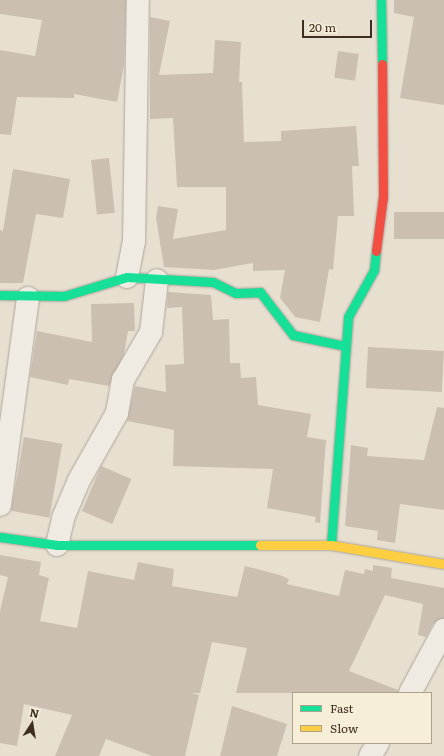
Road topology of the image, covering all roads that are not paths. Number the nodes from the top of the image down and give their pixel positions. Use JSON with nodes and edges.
{"nodes":[{"id":1,"x":138,"y":0,"type":"edge"},
{"id":2,"x":381,"y":0,"type":"edge"},
{"id":3,"x":127,"y":277,"type":"junction"},
{"id":4,"x":157,"y":280,"type":"junction"},
{"id":5,"x":0,"y":295,"type":"edge"},
{"id":6,"x":28,"y":298,"type":"junction"},
{"id":7,"x":345,"y":346,"type":"junction"},
{"id":8,"x":0,"y":505,"type":"edge"},
{"id":9,"x":0,"y":538,"type":"edge"},
{"id":10,"x":56,"y":545,"type":"junction"},
{"id":11,"x":331,"y":545,"type":"junction"},
{"id":12,"x":444,"y":564,"type":"edge"},
{"id":13,"x":444,"y":630,"type":"edge"},
{"id":14,"x":411,"y":692,"type":"edge"},
{"id":15,"x":377,"y":744,"type":"edge"},
{"id":16,"x":370,"y":756,"type":"edge"}],
"edges":[{"from":1,"to":3,"type":"street"},
{"from":2,"to":7,"type":"street"},
{"from":3,"to":4,"type":"street"},
{"from":3,"to":6,"type":"street"},
{"from":4,"to":7,"type":"street"},
{"from":4,"to":10,"type":"street"},
{"from":5,"to":6,"type":"street"},
{"from":6,"to":8,"type":"street"},
{"from":7,"to":11,"type":"street"},
{"from":9,"to":10,"type":"street"},
{"from":10,"to":11,"type":"street"},
{"from":11,"to":12,"type":"street"},
{"from":13,"to":14,"type":"street"},
{"from":15,"to":16,"type":"street"}]}
